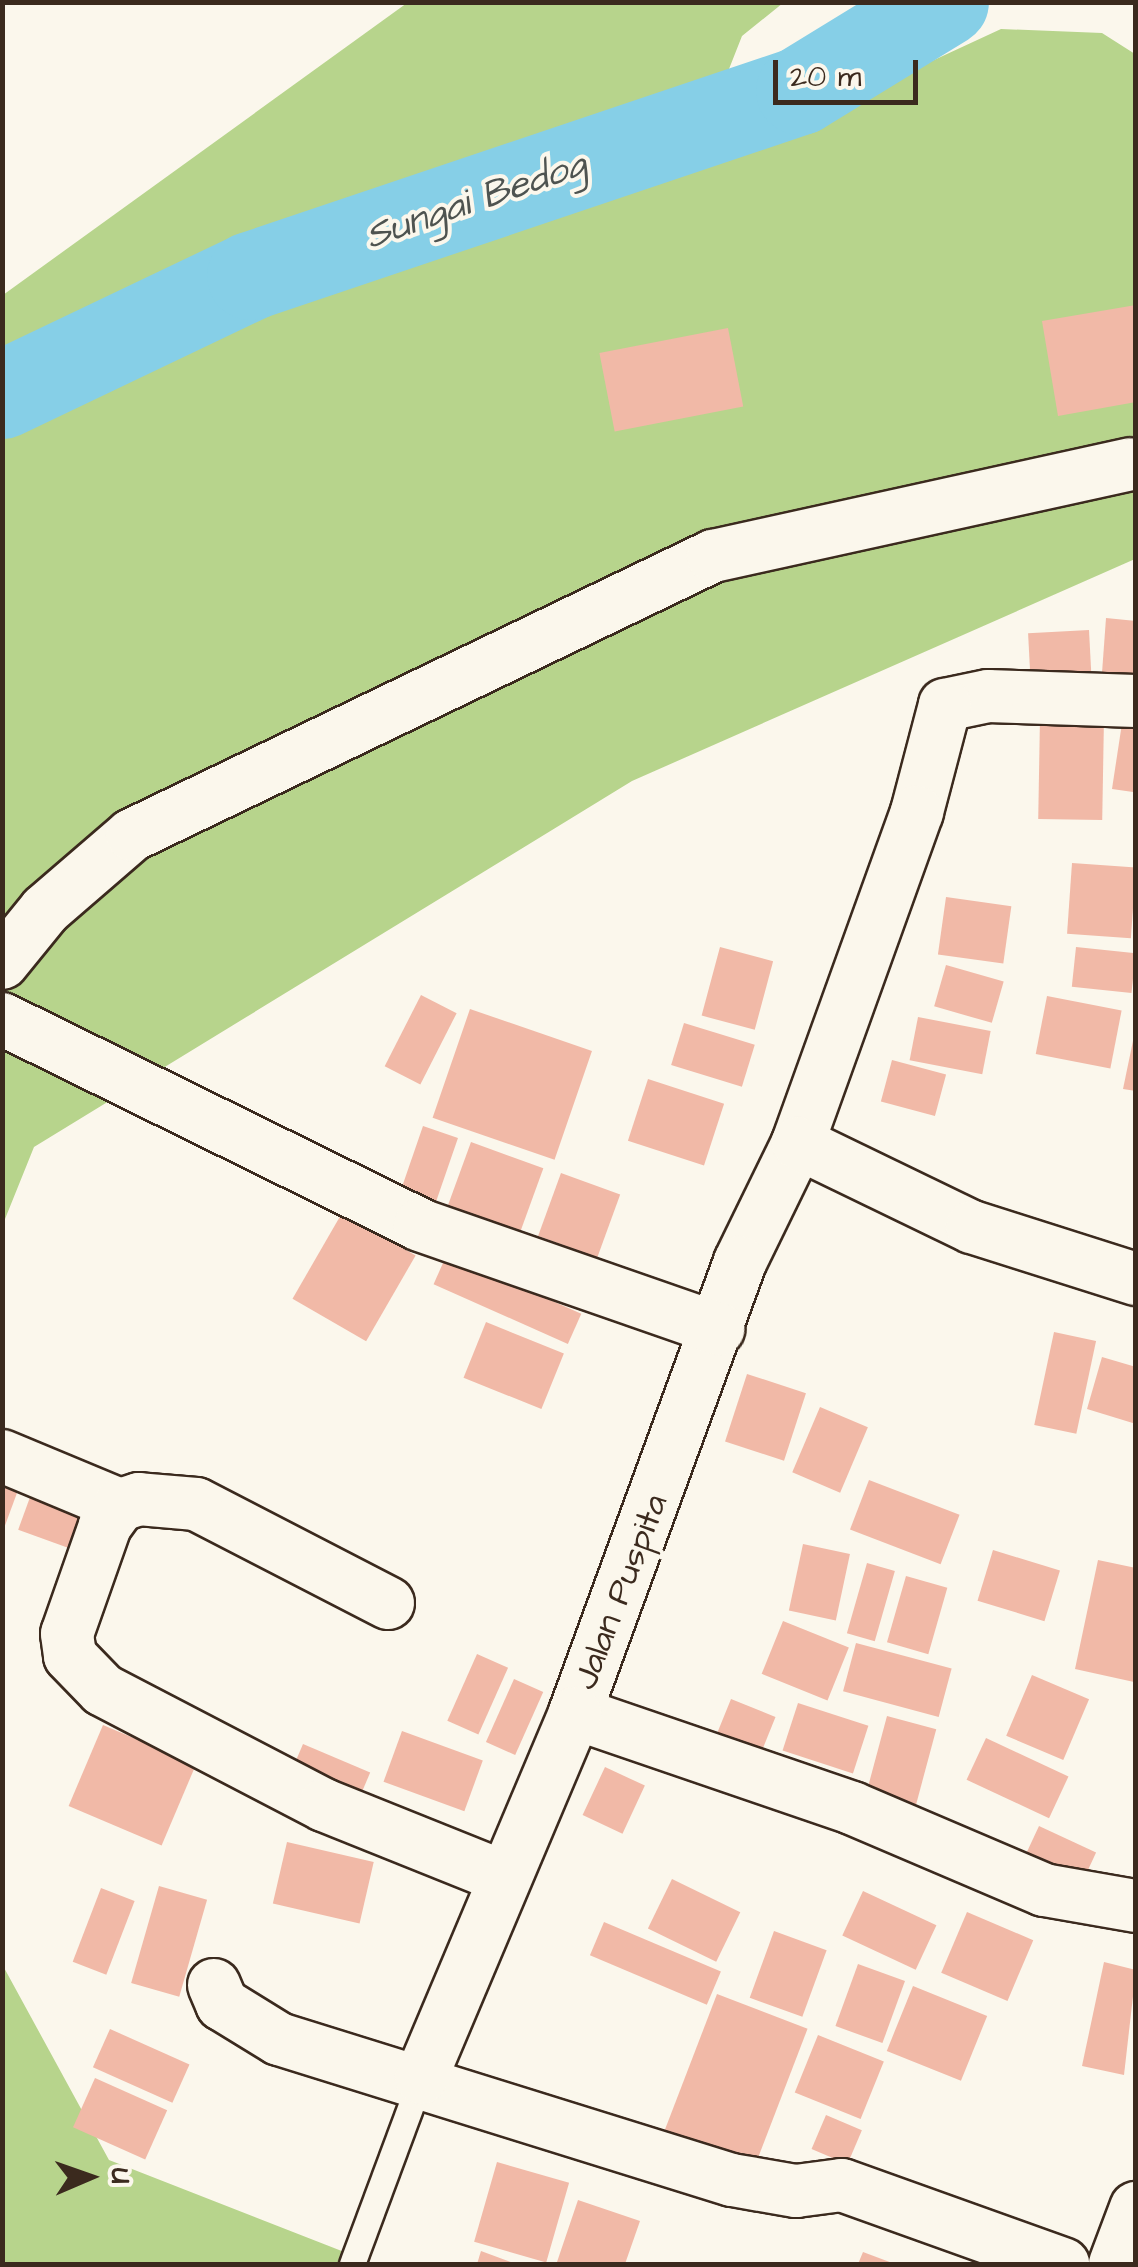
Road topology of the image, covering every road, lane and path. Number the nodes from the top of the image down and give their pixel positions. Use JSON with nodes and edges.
{"nodes":[{"id":1,"x":1130,"y":464,"type":"dead end"},
{"id":2,"x":1136,"y":701,"type":"edge"},
{"id":3,"x":2,"y":963,"type":"edge"},
{"id":4,"x":2,"y":1019,"type":"edge"},
{"id":5,"x":798,"y":1142,"type":"junction"},
{"id":6,"x":1136,"y":1279,"type":"edge"},
{"id":7,"x":718,"y":1329,"type":"junction"},
{"id":8,"x":2,"y":1456,"type":"edge"},
{"id":9,"x":120,"y":1505,"type":"junction"},
{"id":10,"x":388,"y":1603,"type":"dead end"},
{"id":11,"x":575,"y":1713,"type":"junction"},
{"id":12,"x":503,"y":1877,"type":"junction"},
{"id":13,"x":1136,"y":1906,"type":"edge"},
{"id":14,"x":214,"y":1986,"type":"dead end"},
{"id":15,"x":421,"y":2078,"type":"junction"},
{"id":16,"x":1136,"y":2208,"type":"edge"},
{"id":17,"x":352,"y":2264,"type":"edge"},
{"id":18,"x":1063,"y":2264,"type":"edge"},
{"id":19,"x":1115,"y":2264,"type":"edge"}],
"edges":[{"from":1,"to":3,"type":"street"},
{"from":2,"to":5,"type":"street","name":"Jalan Puspita"},
{"from":4,"to":7,"type":"street"},
{"from":5,"to":6,"type":"street"},
{"from":5,"to":7,"type":"street","name":"Jalan Puspita"},
{"from":7,"to":11,"type":"street","name":"Jalan Puspita"},
{"from":8,"to":9,"type":"street"},
{"from":9,"to":10,"type":"street"},
{"from":9,"to":12,"type":"street"},
{"from":11,"to":12,"type":"street"},
{"from":11,"to":13,"type":"street","name":"Jalan Puspita"},
{"from":12,"to":15,"type":"street"},
{"from":14,"to":15,"type":"street"},
{"from":15,"to":17,"type":"lane"},
{"from":15,"to":18,"type":"street"},
{"from":16,"to":19,"type":"street"}]}
